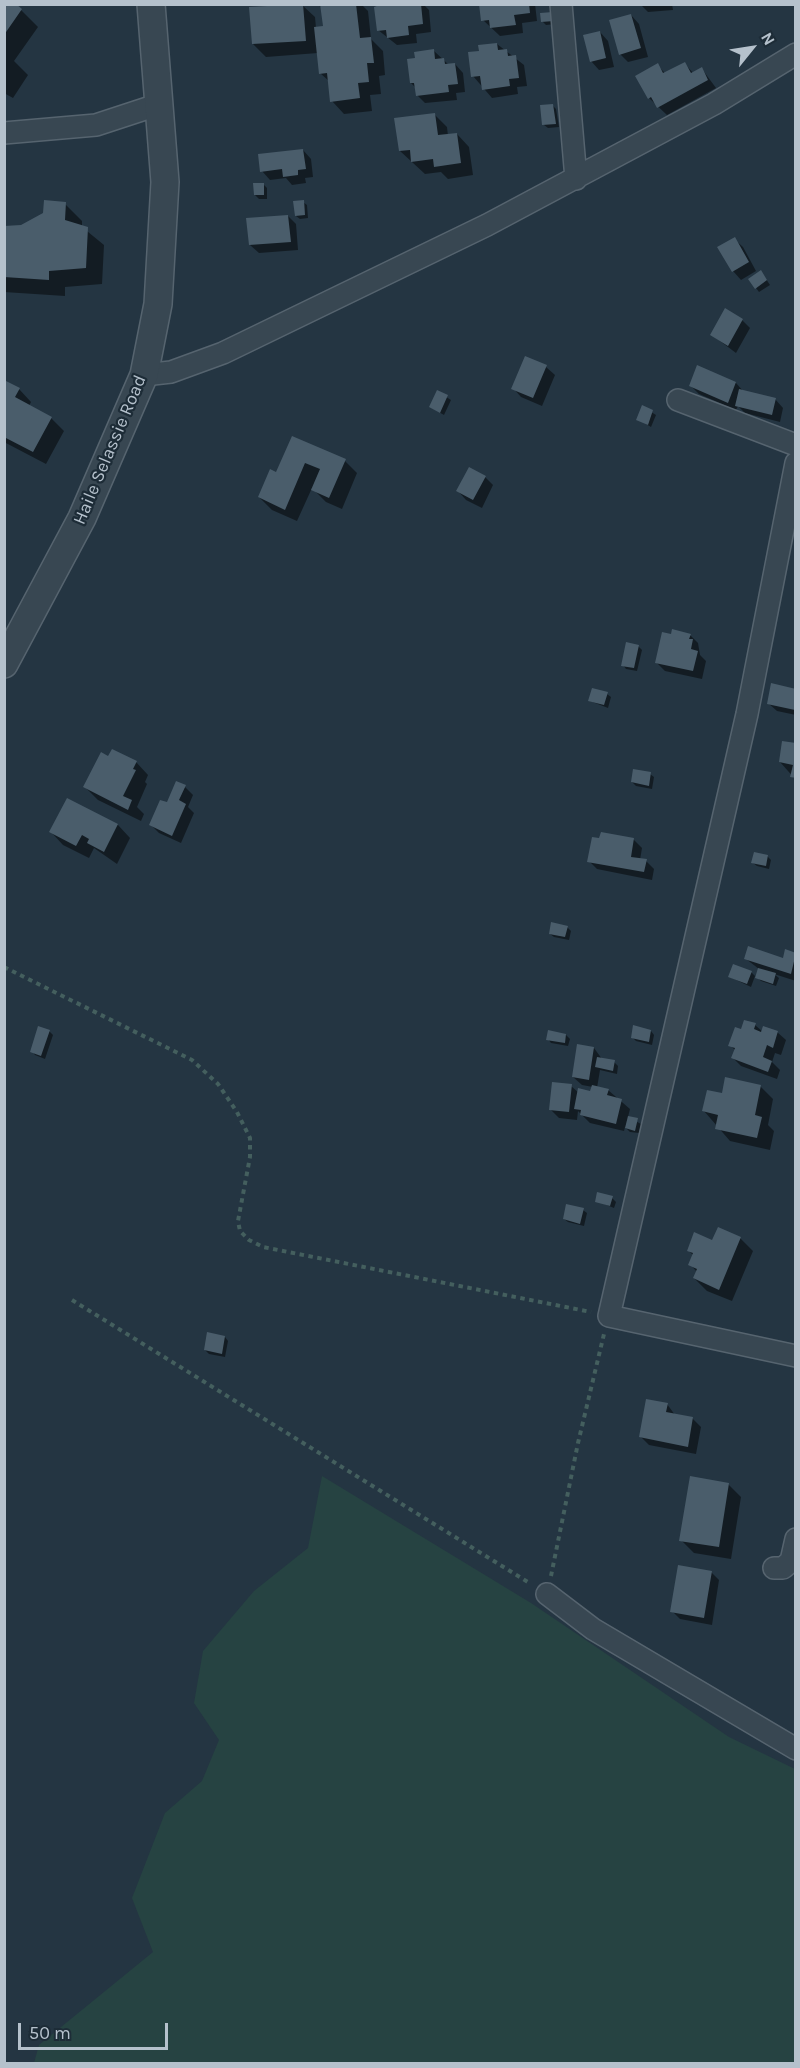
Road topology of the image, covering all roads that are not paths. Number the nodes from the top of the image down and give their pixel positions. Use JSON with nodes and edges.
{"nodes":[{"id":1,"x":152,"y":4,"type":"edge"},
{"id":2,"x":561,"y":4,"type":"edge"},
{"id":3,"x":795,"y":54,"type":"edge"},
{"id":4,"x":160,"y":104,"type":"junction"},
{"id":5,"x":4,"y":133,"type":"edge"},
{"id":6,"x":576,"y":179,"type":"junction"},
{"id":7,"x":144,"y":375,"type":"junction"},
{"id":8,"x":678,"y":400,"type":"dead end"},
{"id":9,"x":795,"y":445,"type":"edge"},
{"id":10,"x":795,"y":463,"type":"edge"},
{"id":11,"x":4,"y":664,"type":"edge"},
{"id":12,"x":795,"y":1356,"type":"edge"},
{"id":13,"x":795,"y":1539,"type":"edge"},
{"id":14,"x":774,"y":1568,"type":"dead end"},
{"id":15,"x":548,"y":1594,"type":"road end"},
{"id":16,"x":795,"y":1749,"type":"edge"}],
"edges":[{"from":1,"to":4,"type":"street","name":"Haile Selassie Road"},
{"from":2,"to":6,"type":"street"},
{"from":3,"to":6,"type":"street"},
{"from":4,"to":5,"type":"street"},
{"from":4,"to":7,"type":"street","name":"Haile Selassie Road"},
{"from":6,"to":7,"type":"street"},
{"from":7,"to":11,"type":"street","name":"Haile Selassie Road"},
{"from":8,"to":9,"type":"street"},
{"from":10,"to":12,"type":"street"},
{"from":13,"to":14,"type":"street"},
{"from":15,"to":16,"type":"street"}]}
